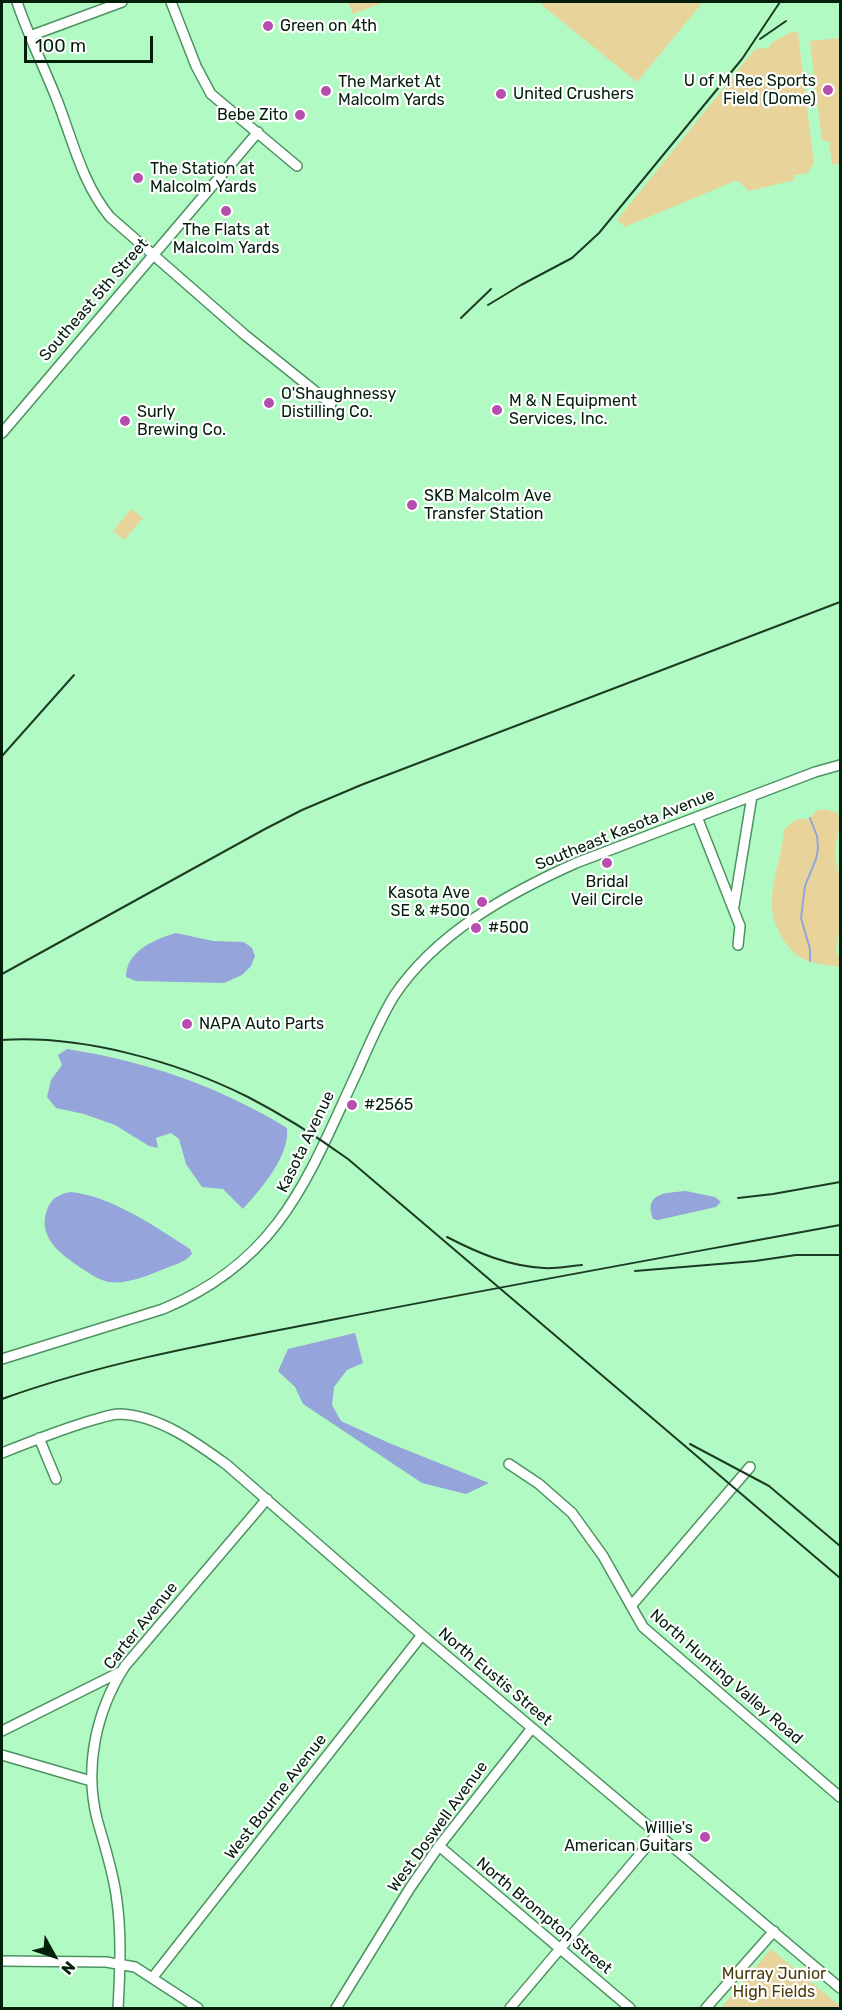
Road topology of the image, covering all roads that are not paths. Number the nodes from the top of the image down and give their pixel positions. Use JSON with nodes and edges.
{"nodes":[{"id":1,"x":17,"y":2,"type":"edge"},
{"id":2,"x":122,"y":2,"type":"edge"},
{"id":3,"x":171,"y":2,"type":"edge"},
{"id":4,"x":30,"y":36,"type":"junction"},
{"id":5,"x":258,"y":132,"type":"junction"},
{"id":6,"x":297,"y":166,"type":"dead end"},
{"id":7,"x":153,"y":255,"type":"junction"},
{"id":8,"x":331,"y":404,"type":"dead end"},
{"id":9,"x":2,"y":433,"type":"edge"},
{"id":10,"x":840,"y":765,"type":"edge"},
{"id":11,"x":752,"y":796,"type":"junction"},
{"id":12,"x":697,"y":817,"type":"junction"},
{"id":13,"x":734,"y":908,"type":"junction"},
{"id":14,"x":738,"y":945,"type":"dead end"},
{"id":15,"x":435,"y":951,"type":"joint"},
{"id":16,"x":2,"y":1359,"type":"edge"},
{"id":17,"x":39,"y":1438,"type":"junction"},
{"id":18,"x":2,"y":1453,"type":"edge"},
{"id":19,"x":509,"y":1464,"type":"dead end"},
{"id":20,"x":750,"y":1467,"type":"dead end"},
{"id":21,"x":56,"y":1479,"type":"dead end"},
{"id":22,"x":267,"y":1499,"type":"junction"},
{"id":23,"x":632,"y":1606,"type":"junction"},
{"id":24,"x":422,"y":1635,"type":"junction"},
{"id":25,"x":121,"y":1672,"type":"junction"},
{"id":26,"x":532,"y":1728,"type":"junction"},
{"id":27,"x":2,"y":1731,"type":"edge"},
{"id":28,"x":2,"y":1755,"type":"edge"},
{"id":29,"x":91,"y":1781,"type":"junction"},
{"id":30,"x":840,"y":1797,"type":"edge"},
{"id":31,"x":658,"y":1833,"type":"junction"},
{"id":32,"x":439,"y":1846,"type":"junction"},
{"id":33,"x":774,"y":1931,"type":"junction"},
{"id":34,"x":560,"y":1949,"type":"junction"},
{"id":35,"x":2,"y":1961,"type":"edge"},
{"id":36,"x":119,"y":1964,"type":"junction"},
{"id":37,"x":153,"y":1977,"type":"junction"},
{"id":38,"x":840,"y":1988,"type":"edge"},
{"id":39,"x":118,"y":2008,"type":"edge"},
{"id":40,"x":198,"y":2008,"type":"edge"},
{"id":41,"x":336,"y":2008,"type":"edge"},
{"id":42,"x":510,"y":2008,"type":"edge"},
{"id":43,"x":630,"y":2008,"type":"edge"},
{"id":44,"x":706,"y":2008,"type":"edge"}],
"edges":[{"from":1,"to":4,"type":"street"},
{"from":2,"to":4,"type":"street"},
{"from":3,"to":5,"type":"street"},
{"from":4,"to":7,"type":"street"},
{"from":5,"to":6,"type":"street"},
{"from":5,"to":7,"type":"street","name":"Southeast 5th Street"},
{"from":7,"to":8,"type":"street"},
{"from":7,"to":9,"type":"street","name":"Southeast 5th Street"},
{"from":10,"to":11,"type":"street","name":"Southeast Kasota Avenue"},
{"from":11,"to":12,"type":"street","name":"Southeast Kasota Avenue"},
{"from":11,"to":13,"type":"street"},
{"from":12,"to":13,"type":"street"},
{"from":12,"to":15,"type":"street","name":"Southeast Kasota Avenue"},
{"from":13,"to":14,"type":"street"},
{"from":15,"to":16,"type":"street","name":"Kasota Avenue"},
{"from":17,"to":18,"type":"street"},
{"from":17,"to":21,"type":"street"},
{"from":17,"to":22,"type":"street","name":"North Eustis Street"},
{"from":19,"to":23,"type":"street","name":"North Hunting Valley Road"},
{"from":20,"to":23,"type":"street"},
{"from":22,"to":24,"type":"street","name":"North Eustis Street"},
{"from":22,"to":25,"type":"street","name":"Carter Avenue"},
{"from":23,"to":30,"type":"street","name":"North Hunting Valley Road"},
{"from":24,"to":26,"type":"street","name":"North Eustis Street"},
{"from":24,"to":37,"type":"street","name":"West Bourne Avenue"},
{"from":25,"to":27,"type":"street"},
{"from":25,"to":29,"type":"street","name":"Carter Avenue"},
{"from":26,"to":31,"type":"street","name":"North Eustis Street"},
{"from":26,"to":32,"type":"street","name":"West Doswell Avenue"},
{"from":28,"to":29,"type":"street"},
{"from":29,"to":36,"type":"street","name":"Carter Avenue"},
{"from":31,"to":33,"type":"street","name":"North Eustis Street"},
{"from":31,"to":34,"type":"street"},
{"from":32,"to":34,"type":"street","name":"North Brompton Street"},
{"from":32,"to":41,"type":"street","name":"West Doswell Avenue"},
{"from":33,"to":38,"type":"street","name":"North Eustis Street"},
{"from":33,"to":44,"type":"street"},
{"from":34,"to":42,"type":"street"},
{"from":34,"to":43,"type":"street","name":"North Brompton Street"},
{"from":35,"to":36,"type":"street"},
{"from":36,"to":37,"type":"street"},
{"from":36,"to":39,"type":"street","name":"Carter Avenue"},
{"from":37,"to":40,"type":"street"}]}
